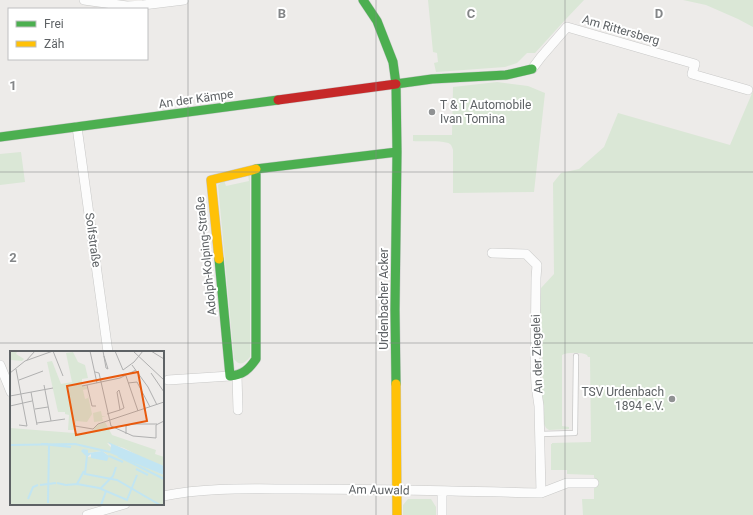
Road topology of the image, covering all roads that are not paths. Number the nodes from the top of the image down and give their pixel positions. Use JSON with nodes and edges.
{"nodes":[{"id":1,"x":84,"y":0,"type":"edge"},
{"id":2,"x":184,"y":0,"type":"edge"},
{"id":3,"x":363,"y":0,"type":"edge"},
{"id":4,"x":396,"y":84,"type":"junction"},
{"id":5,"x":748,"y":90,"type":"dead end"},
{"id":6,"x":77,"y":127,"type":"junction"},
{"id":7,"x":0,"y":137,"type":"edge"},
{"id":8,"x":396,"y":152,"type":"junction"},
{"id":9,"x":256,"y":169,"type":"junction"},
{"id":10,"x":492,"y":253,"type":"dead end"},
{"id":11,"x":108,"y":351,"type":"edge"},
{"id":12,"x":576,"y":356,"type":"dead end"},
{"id":13,"x":0,"y":365,"type":"edge"},
{"id":14,"x":234,"y":376,"type":"junction"},
{"id":15,"x":168,"y":380,"type":"dead end"},
{"id":16,"x":10,"y":390,"type":"edge"},
{"id":17,"x":238,"y":410,"type":"dead end"},
{"id":18,"x":540,"y":434,"type":"junction"},
{"id":19,"x":594,"y":483,"type":"dead end"},
{"id":20,"x":397,"y":490,"type":"junction"},
{"id":21,"x":442,"y":491,"type":"junction"},
{"id":22,"x":541,"y":493,"type":"junction"},
{"id":23,"x":164,"y":496,"type":"edge"},
{"id":24,"x":122,"y":505,"type":"edge"},
{"id":25,"x":87,"y":515,"type":"edge"},
{"id":26,"x":397,"y":515,"type":"edge"},
{"id":27,"x":442,"y":515,"type":"edge"}],
"edges":[{"from":1,"to":2,"type":"street"},
{"from":3,"to":4,"type":"street","name":"Urdenbacher Acker"},
{"from":4,"to":5,"type":"street","name":"Am Rittersberg"},
{"from":4,"to":6,"type":"street","name":"An der Kämpe"},
{"from":4,"to":8,"type":"street","name":"Urdenbacher Acker"},
{"from":6,"to":7,"type":"street","name":"An der Kämpe"},
{"from":6,"to":11,"type":"street","name":"Solfstraße"},
{"from":8,"to":9,"type":"street","name":"Adolph-Kolping-Straße"},
{"from":8,"to":20,"type":"street","name":"Urdenbacher Acker"},
{"from":9,"to":14,"type":"street"},
{"from":9,"to":14,"type":"street","name":"Adolph-Kolping-Straße"},
{"from":10,"to":18,"type":"street","name":"An der Ziegelei"},
{"from":12,"to":18,"type":"lane"},
{"from":13,"to":16,"type":"street"},
{"from":14,"to":15,"type":"street"},
{"from":14,"to":17,"type":"street","name":"Adolph-Kolping-Straße"},
{"from":18,"to":22,"type":"street","name":"An der Ziegelei"},
{"from":19,"to":22,"type":"street","name":"Am Auwald"},
{"from":20,"to":21,"type":"street","name":"Am Auwald"},
{"from":20,"to":23,"type":"street","name":"Am Auwald"},
{"from":20,"to":26,"type":"street","name":"Urdenbacher Acker"},
{"from":21,"to":22,"type":"street","name":"Am Auwald"},
{"from":21,"to":27,"type":"street"},
{"from":24,"to":25,"type":"street"}]}
